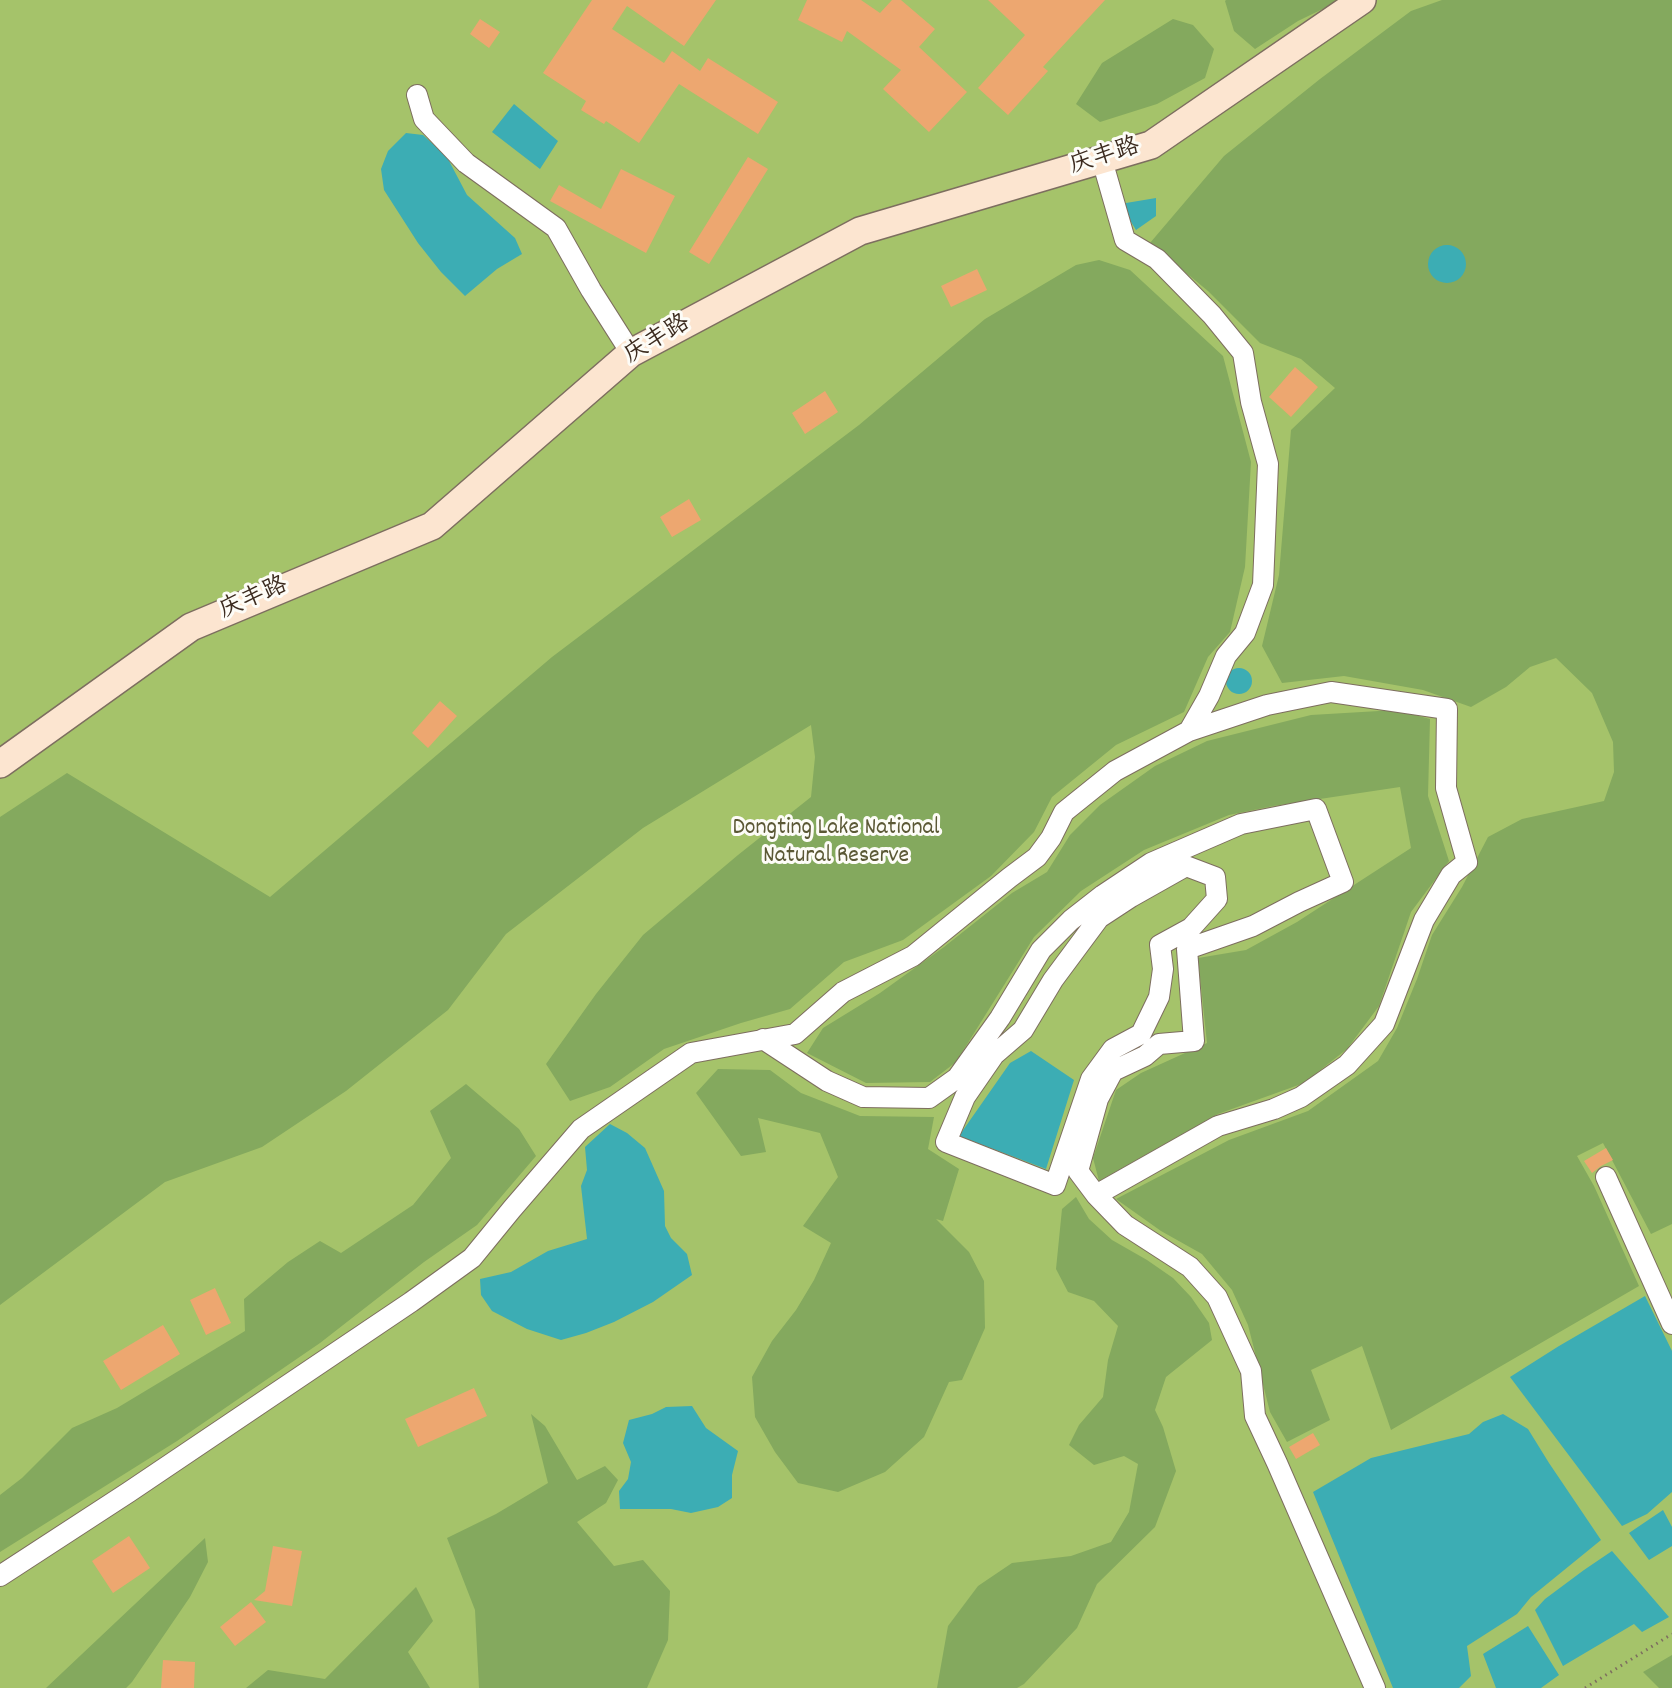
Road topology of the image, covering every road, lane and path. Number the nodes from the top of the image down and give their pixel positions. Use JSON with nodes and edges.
{"nodes":[{"id":1,"x":1362,"y":0,"type":"edge"},
{"id":2,"x":417,"y":95,"type":"dead end"},
{"id":3,"x":1102,"y":160,"type":"junction"},
{"id":4,"x":631,"y":353,"type":"junction"},
{"id":5,"x":1189,"y":730,"type":"junction"},
{"id":6,"x":0,"y":764,"type":"edge"},
{"id":7,"x":763,"y":1039,"type":"junction"},
{"id":8,"x":1090,"y":1079,"type":"joint"},
{"id":9,"x":1606,"y":1177,"type":"dead end"},
{"id":10,"x":1096,"y":1195,"type":"junction"},
{"id":11,"x":1672,"y":1324,"type":"edge"},
{"id":12,"x":0,"y":1576,"type":"edge"},
{"id":13,"x":1672,"y":1634,"type":"edge"},
{"id":14,"x":1375,"y":1688,"type":"edge"},
{"id":15,"x":1585,"y":1688,"type":"edge"}],
"edges":[{"from":1,"to":3,"type":"street","name":"庆丰路"},
{"from":2,"to":4,"type":"street"},
{"from":3,"to":4,"type":"street","name":"庆丰路"},
{"from":3,"to":5,"type":"street"},
{"from":4,"to":6,"type":"street","name":"庆丰路"},
{"from":5,"to":7,"type":"street"},
{"from":5,"to":10,"type":"street"},
{"from":7,"to":10,"type":"street"},
{"from":7,"to":12,"type":"street"},
{"from":8,"to":8,"type":"street"},
{"from":9,"to":11,"type":"street"},
{"from":10,"to":14,"type":"street"},
{"from":13,"to":15,"type":"path"}]}
